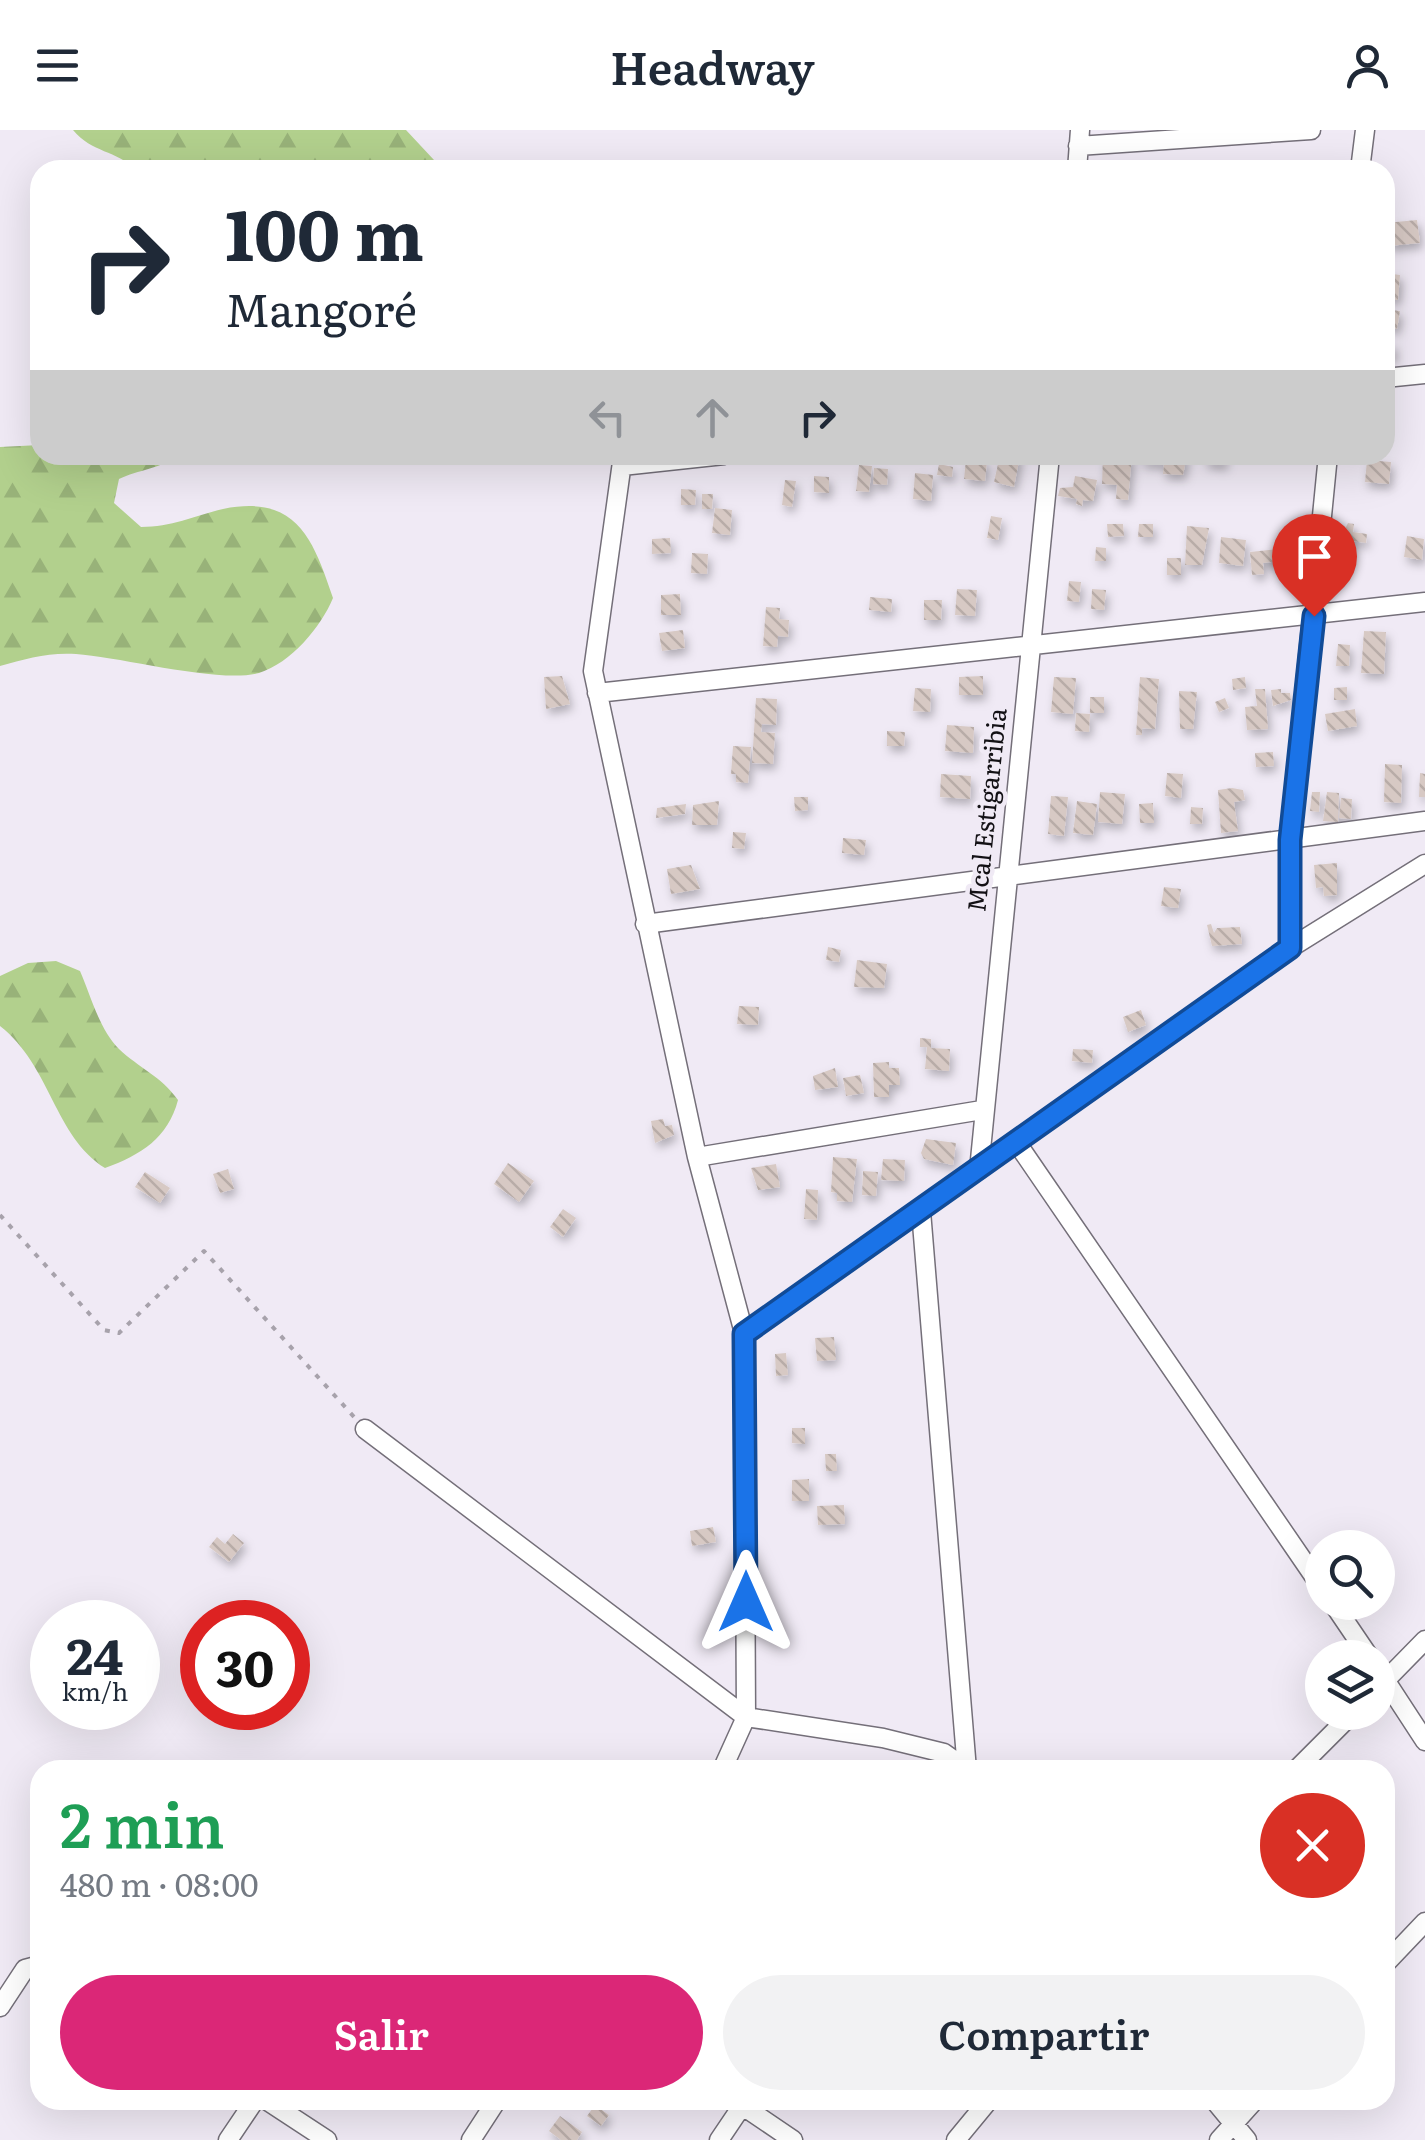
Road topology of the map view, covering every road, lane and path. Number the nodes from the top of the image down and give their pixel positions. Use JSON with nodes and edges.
{"nodes":[{"id":1,"x":1311,"y":130,"type":"edge"},
{"id":2,"x":1365,"y":130,"type":"edge"},
{"id":3,"x":1079,"y":138,"type":"edge"},
{"id":4,"x":1361,"y":160,"type":"edge"},
{"id":5,"x":1425,"y":374,"type":"edge"},
{"id":6,"x":1395,"y":377,"type":"edge"},
{"id":7,"x":621,"y":465,"type":"edge"},
{"id":8,"x":1049,"y":465,"type":"edge"},
{"id":9,"x":1327,"y":465,"type":"edge"},
{"id":10,"x":1425,"y":602,"type":"edge"},
{"id":11,"x":1314,"y":616,"type":"junction"},
{"id":12,"x":1028,"y":648,"type":"junction"},
{"id":13,"x":596,"y":694,"type":"junction"},
{"id":14,"x":1425,"y":821,"type":"edge"},
{"id":15,"x":1290,"y":840,"type":"junction"},
{"id":16,"x":1425,"y":864,"type":"edge"},
{"id":17,"x":1004,"y":874,"type":"junction"},
{"id":18,"x":645,"y":924,"type":"junction"},
{"id":19,"x":1290,"y":948,"type":"junction"},
{"id":20,"x":982,"y":1110,"type":"junction"},
{"id":21,"x":1017,"y":1143,"type":"junction"},
{"id":22,"x":696,"y":1157,"type":"junction"},
{"id":23,"x":978,"y":1170,"type":"junction"},
{"id":24,"x":921,"y":1210,"type":"junction"},
{"id":25,"x":0,"y":1214,"type":"edge"},
{"id":26,"x":744,"y":1334,"type":"junction"},
{"id":27,"x":365,"y":1429,"type":"joint"},
{"id":28,"x":1305,"y":1563,"type":"edge"},
{"id":29,"x":1425,"y":1640,"type":"edge"},
{"id":30,"x":1395,"y":1666,"type":"edge"},
{"id":31,"x":1395,"y":1699,"type":"edge"},
{"id":32,"x":746,"y":1718,"type":"junction"},
{"id":33,"x":1336,"y":1730,"type":"edge"},
{"id":34,"x":1425,"y":1740,"type":"edge"},
{"id":35,"x":727,"y":1760,"type":"edge"},
{"id":36,"x":953,"y":1760,"type":"edge"},
{"id":37,"x":966,"y":1760,"type":"edge"},
{"id":38,"x":1306,"y":1760,"type":"edge"},
{"id":39,"x":1425,"y":1922,"type":"edge"},
{"id":40,"x":1395,"y":1954,"type":"edge"},
{"id":41,"x":30,"y":1968,"type":"edge"},
{"id":42,"x":0,"y":2006,"type":"edge"},
{"id":43,"x":249,"y":2110,"type":"edge"},
{"id":44,"x":281,"y":2110,"type":"edge"},
{"id":45,"x":490,"y":2110,"type":"edge"},
{"id":46,"x":737,"y":2110,"type":"edge"},
{"id":47,"x":752,"y":2110,"type":"edge"},
{"id":48,"x":981,"y":2110,"type":"edge"},
{"id":49,"x":1222,"y":2110,"type":"edge"},
{"id":50,"x":1245,"y":2110,"type":"edge"},
{"id":51,"x":1233,"y":2123,"type":"junction"},
{"id":52,"x":228,"y":2140,"type":"edge"},
{"id":53,"x":327,"y":2140,"type":"edge"},
{"id":54,"x":471,"y":2140,"type":"edge"},
{"id":55,"x":720,"y":2140,"type":"edge"},
{"id":56,"x":793,"y":2140,"type":"edge"},
{"id":57,"x":956,"y":2140,"type":"edge"},
{"id":58,"x":1219,"y":2140,"type":"edge"},
{"id":59,"x":1247,"y":2140,"type":"edge"}],
"edges":[{"from":1,"to":3,"type":"street"},
{"from":2,"to":4,"type":"street"},
{"from":5,"to":6,"type":"street"},
{"from":7,"to":13,"type":"street"},
{"from":8,"to":12,"type":"street","name":"Mcal Estigarribia"},
{"from":9,"to":11,"type":"street"},
{"from":10,"to":11,"type":"street"},
{"from":11,"to":12,"type":"street"},
{"from":11,"to":15,"type":"street"},
{"from":12,"to":13,"type":"street"},
{"from":12,"to":17,"type":"street","name":"Mcal Estigarribia"},
{"from":13,"to":18,"type":"street"},
{"from":14,"to":15,"type":"street"},
{"from":15,"to":17,"type":"street"},
{"from":15,"to":19,"type":"street"},
{"from":16,"to":19,"type":"street"},
{"from":17,"to":18,"type":"street"},
{"from":17,"to":20,"type":"street","name":"Mcal Estigarribia"},
{"from":18,"to":22,"type":"street"},
{"from":19,"to":21,"type":"street"},
{"from":20,"to":22,"type":"street"},
{"from":20,"to":23,"type":"street","name":"Mcal Estigarribia"},
{"from":21,"to":23,"type":"street"},
{"from":21,"to":28,"type":"street"},
{"from":22,"to":26,"type":"street"},
{"from":23,"to":24,"type":"street"},
{"from":24,"to":26,"type":"street"},
{"from":24,"to":37,"type":"street"},
{"from":25,"to":27,"type":"path"},
{"from":26,"to":32,"type":"street"},
{"from":27,"to":32,"type":"street"},
{"from":29,"to":30,"type":"street"},
{"from":31,"to":34,"type":"street"},
{"from":32,"to":35,"type":"street"},
{"from":32,"to":36,"type":"street"},
{"from":33,"to":38,"type":"street"},
{"from":39,"to":40,"type":"street"},
{"from":41,"to":42,"type":"street"},
{"from":43,"to":52,"type":"street"},
{"from":44,"to":53,"type":"street"},
{"from":45,"to":54,"type":"street"},
{"from":46,"to":55,"type":"street"},
{"from":47,"to":56,"type":"street"},
{"from":48,"to":57,"type":"street"},
{"from":49,"to":51,"type":"street"},
{"from":50,"to":51,"type":"street"},
{"from":51,"to":58,"type":"street"},
{"from":51,"to":59,"type":"street"}]}
